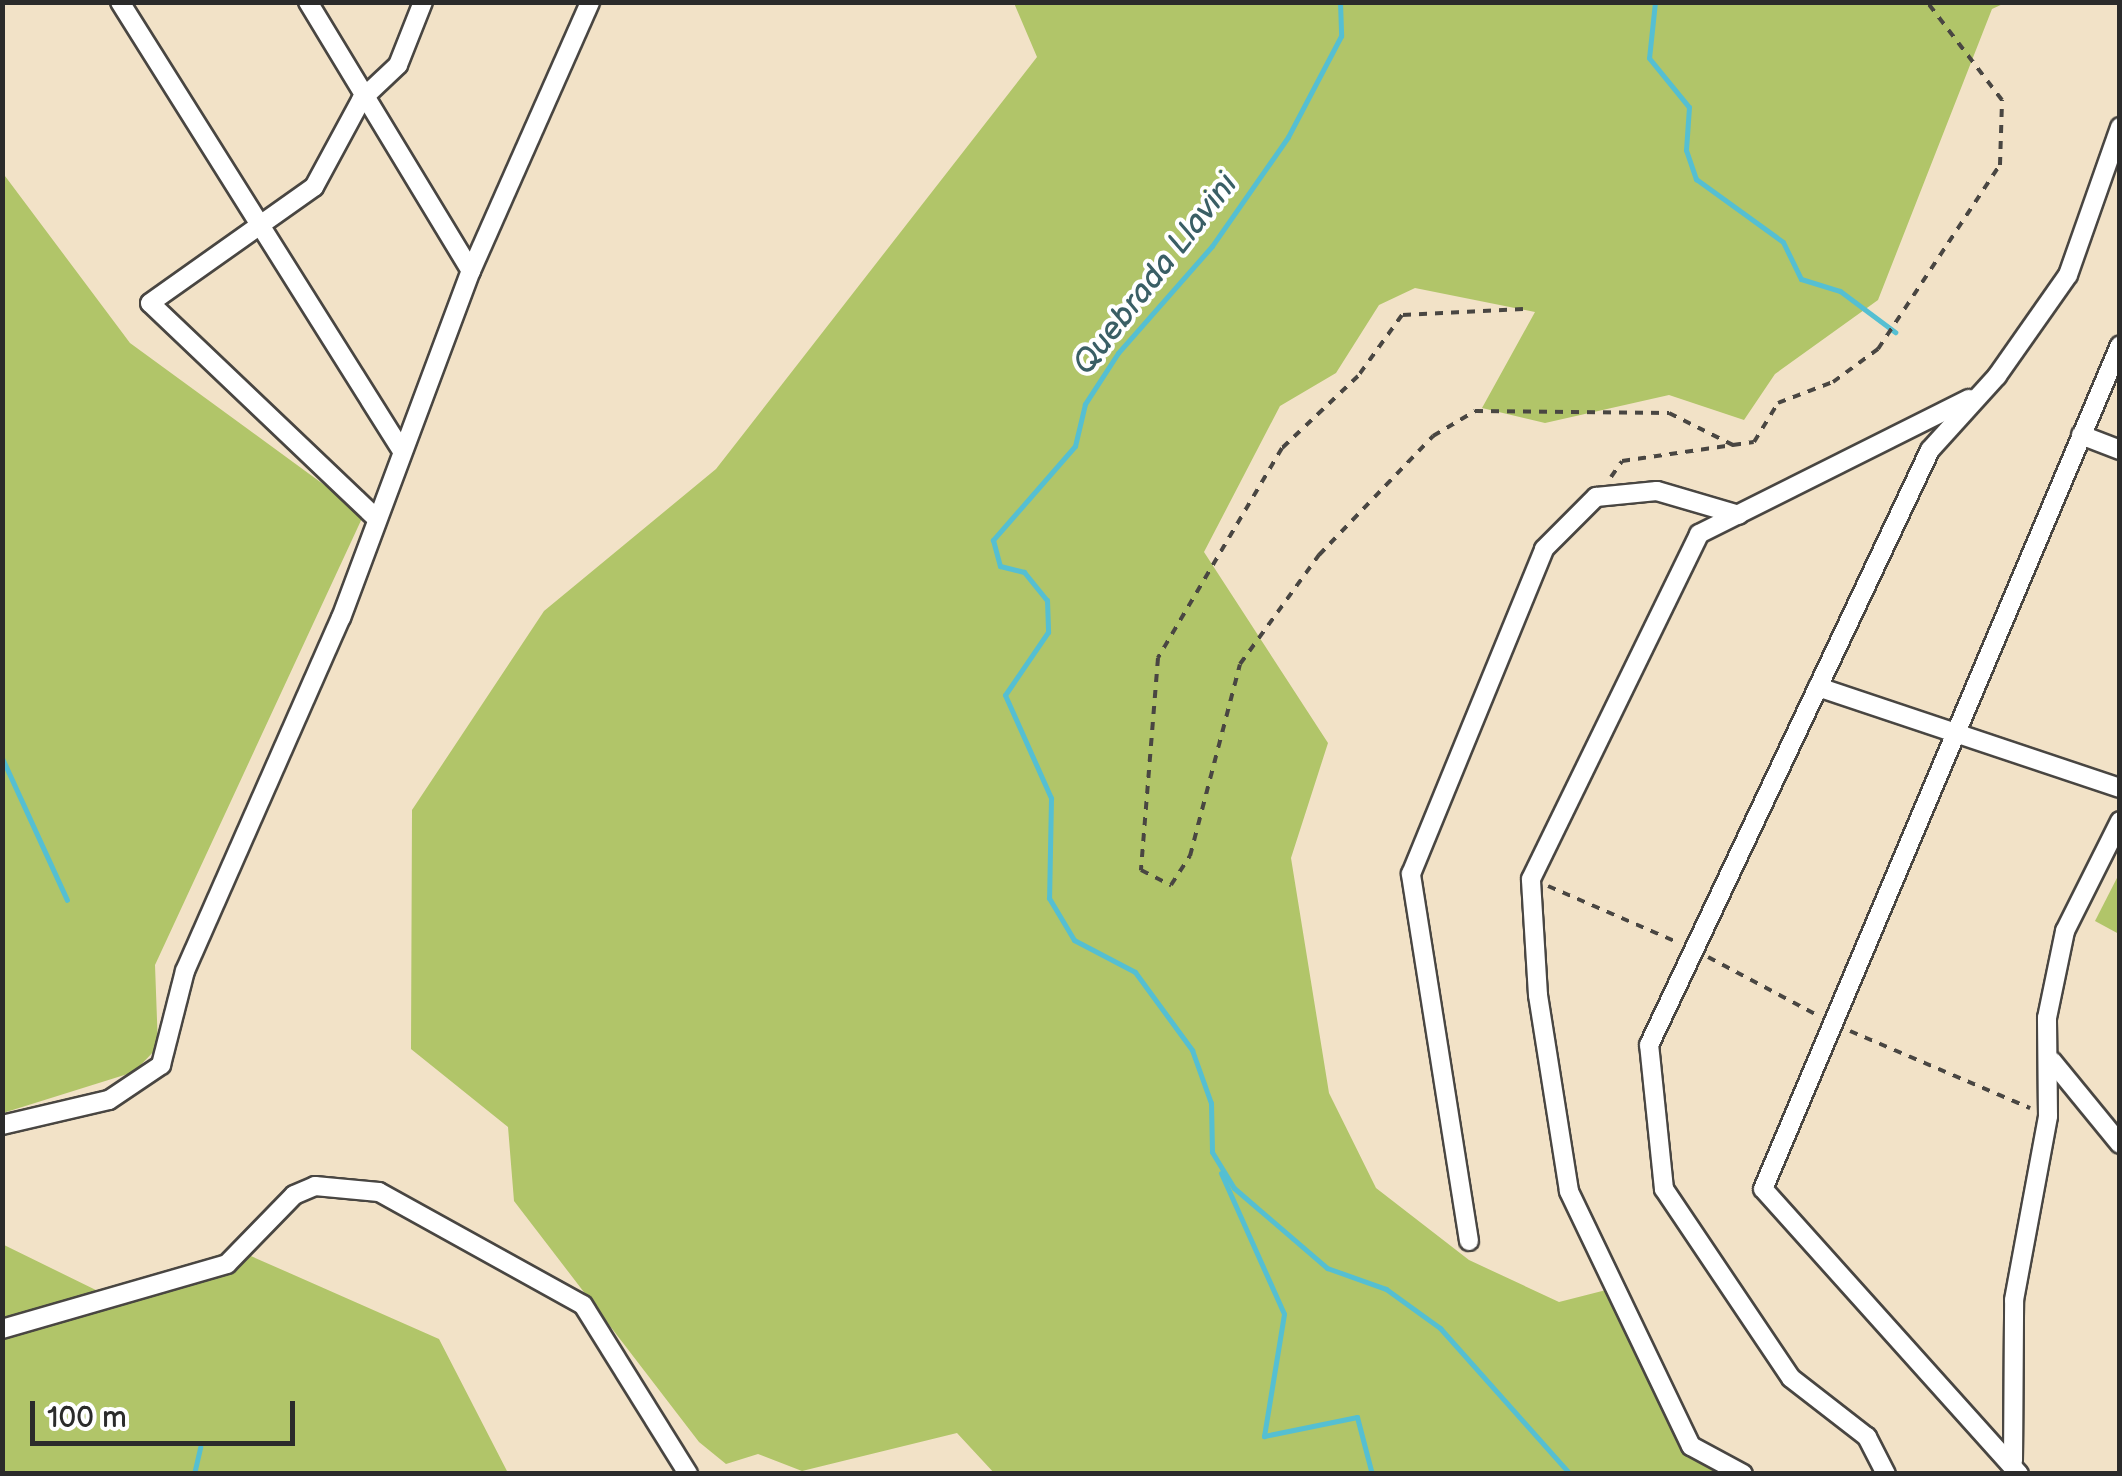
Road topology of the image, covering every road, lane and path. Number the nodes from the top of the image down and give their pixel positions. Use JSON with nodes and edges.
{"nodes":[{"id":1,"x":120,"y":2,"type":"edge"},
{"id":2,"x":308,"y":2,"type":"edge"},
{"id":3,"x":423,"y":2,"type":"edge"},
{"id":4,"x":590,"y":2,"type":"edge"},
{"id":5,"x":1927,"y":2,"type":"edge"},
{"id":6,"x":361,"y":100,"type":"junction"},
{"id":7,"x":2120,"y":127,"type":"edge"},
{"id":8,"x":257,"y":229,"type":"junction"},
{"id":9,"x":471,"y":272,"type":"junction"},
{"id":10,"x":1523,"y":309,"type":"dead end"},
{"id":11,"x":2120,"y":345,"type":"edge"},
{"id":12,"x":1983,"y":392,"type":"junction"},
{"id":13,"x":2081,"y":435,"type":"junction"},
{"id":14,"x":1735,"y":446,"type":"junction"},
{"id":15,"x":2120,"y":450,"type":"edge"},
{"id":16,"x":402,"y":451,"type":"junction"},
{"id":17,"x":1596,"y":497,"type":"junction"},
{"id":18,"x":1739,"y":515,"type":"junction"},
{"id":19,"x":377,"y":519,"type":"junction"},
{"id":20,"x":1818,"y":688,"type":"junction"},
{"id":21,"x":1954,"y":732,"type":"junction"},
{"id":22,"x":2120,"y":788,"type":"edge"},
{"id":23,"x":2120,"y":821,"type":"edge"},
{"id":24,"x":1531,"y":879,"type":"junction"},
{"id":25,"x":1694,"y":950,"type":"junction"},
{"id":26,"x":1831,"y":1022,"type":"junction"},
{"id":27,"x":2052,"y":1061,"type":"junction"},
{"id":28,"x":2048,"y":1116,"type":"junction"},
{"id":29,"x":2,"y":1125,"type":"edge"},
{"id":30,"x":2120,"y":1144,"type":"edge"},
{"id":31,"x":1469,"y":1241,"type":"dead end"},
{"id":32,"x":2,"y":1329,"type":"edge"},
{"id":33,"x":2015,"y":1469,"type":"edge"},
{"id":34,"x":688,"y":1474,"type":"edge"},
{"id":35,"x":1743,"y":1474,"type":"edge"},
{"id":36,"x":1886,"y":1474,"type":"edge"}],
"edges":[{"from":1,"to":8,"type":"street"},
{"from":2,"to":6,"type":"street"},
{"from":3,"to":6,"type":"street"},
{"from":4,"to":9,"type":"street"},
{"from":5,"to":14,"type":"path"},
{"from":6,"to":8,"type":"street"},
{"from":6,"to":9,"type":"street"},
{"from":7,"to":12,"type":"street"},
{"from":8,"to":16,"type":"street"},
{"from":8,"to":19,"type":"street"},
{"from":9,"to":16,"type":"street"},
{"from":10,"to":14,"type":"path"},
{"from":11,"to":13,"type":"street"},
{"from":12,"to":18,"type":"street"},
{"from":12,"to":20,"type":"street"},
{"from":13,"to":15,"type":"street"},
{"from":13,"to":21,"type":"street"},
{"from":14,"to":17,"type":"path"},
{"from":16,"to":19,"type":"street"},
{"from":17,"to":18,"type":"street"},
{"from":17,"to":31,"type":"street"},
{"from":18,"to":24,"type":"street"},
{"from":19,"to":29,"type":"street"},
{"from":20,"to":21,"type":"street"},
{"from":20,"to":25,"type":"street"},
{"from":21,"to":22,"type":"street"},
{"from":21,"to":26,"type":"street"},
{"from":23,"to":27,"type":"street"},
{"from":24,"to":25,"type":"path"},
{"from":24,"to":35,"type":"street"},
{"from":25,"to":26,"type":"path"},
{"from":25,"to":36,"type":"street"},
{"from":26,"to":28,"type":"path"},
{"from":26,"to":33,"type":"street"},
{"from":27,"to":28,"type":"street"},
{"from":27,"to":30,"type":"street"},
{"from":28,"to":33,"type":"street"},
{"from":32,"to":34,"type":"street"}]}
